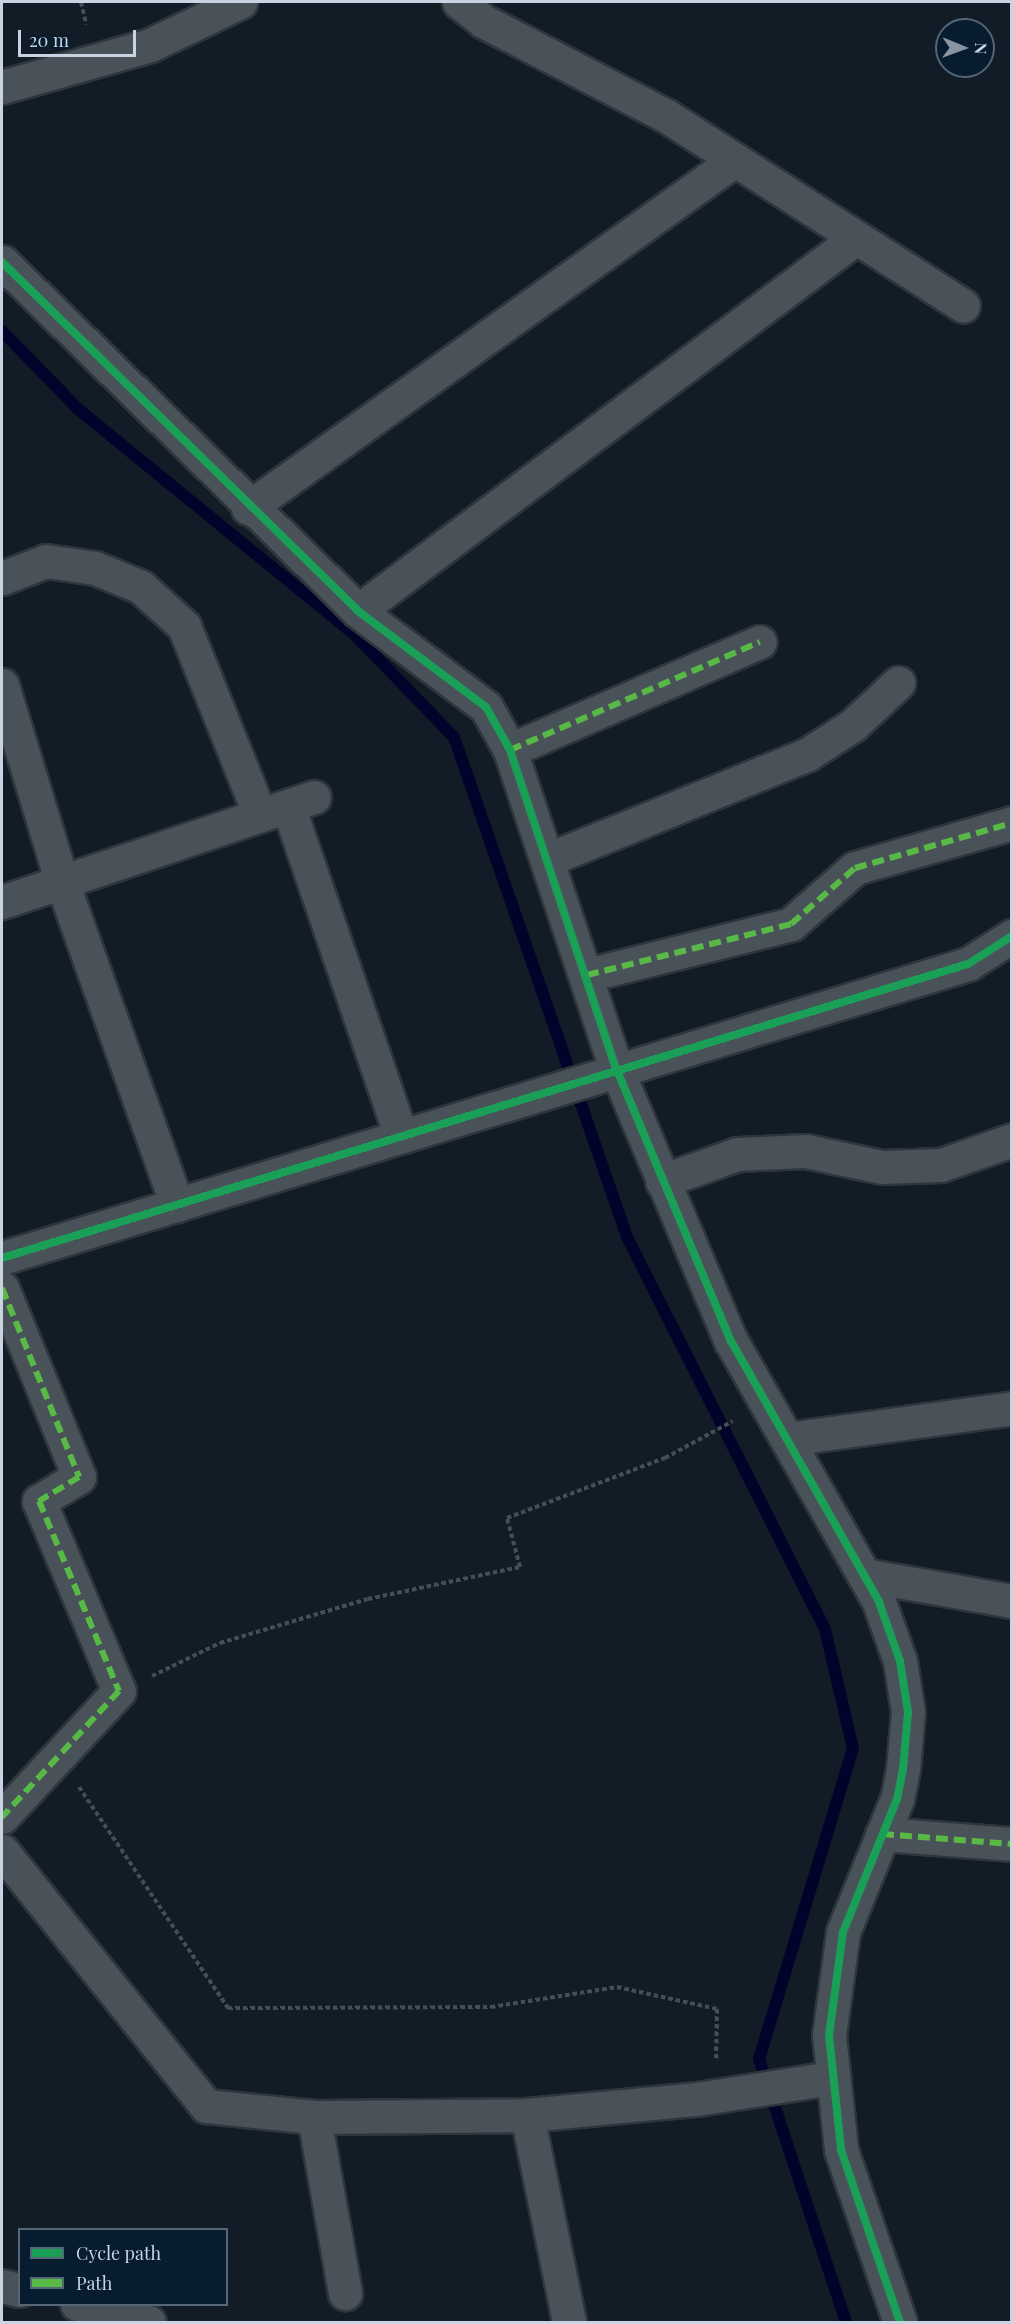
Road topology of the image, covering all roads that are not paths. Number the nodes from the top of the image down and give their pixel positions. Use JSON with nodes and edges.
{"nodes":[{"id":1,"x":240,"y":2,"type":"edge"},
{"id":2,"x":459,"y":2,"type":"edge"},
{"id":3,"x":2,"y":87,"type":"edge"},
{"id":4,"x":735,"y":160,"type":"junction"},
{"id":5,"x":856,"y":238,"type":"junction"},
{"id":6,"x":2,"y":262,"type":"edge"},
{"id":7,"x":963,"y":306,"type":"dead end"},
{"id":8,"x":248,"y":508,"type":"junction"},
{"id":9,"x":2,"y":578,"type":"edge"},
{"id":10,"x":358,"y":611,"type":"junction"},
{"id":11,"x":760,"y":642,"type":"dead end"},
{"id":12,"x":898,"y":683,"type":"dead end"},
{"id":13,"x":2,"y":685,"type":"edge"},
{"id":14,"x":510,"y":750,"type":"junction"},
{"id":15,"x":287,"y":806,"type":"junction"},
{"id":16,"x":1011,"y":823,"type":"edge"},
{"id":17,"x":551,"y":858,"type":"junction"},
{"id":18,"x":62,"y":882,"type":"junction"},
{"id":19,"x":2,"y":902,"type":"edge"},
{"id":20,"x":1011,"y":936,"type":"edge"},
{"id":21,"x":587,"y":975,"type":"junction"},
{"id":22,"x":609,"y":1071,"type":"junction"},
{"id":23,"x":401,"y":1137,"type":"junction"},
{"id":24,"x":1011,"y":1140,"type":"edge"},
{"id":25,"x":662,"y":1181,"type":"junction"},
{"id":26,"x":177,"y":1204,"type":"junction"},
{"id":27,"x":2,"y":1258,"type":"edge"},
{"id":28,"x":2,"y":1288,"type":"edge"},
{"id":29,"x":1011,"y":1408,"type":"edge"},
{"id":30,"x":787,"y":1439,"type":"junction"},
{"id":31,"x":864,"y":1575,"type":"junction"},
{"id":32,"x":1011,"y":1601,"type":"edge"},
{"id":33,"x":2,"y":1817,"type":"edge"},
{"id":34,"x":882,"y":1834,"type":"junction"},
{"id":35,"x":1011,"y":1844,"type":"edge"},
{"id":36,"x":2,"y":1851,"type":"edge"},
{"id":37,"x":831,"y":2078,"type":"junction"},
{"id":38,"x":527,"y":2115,"type":"junction"},
{"id":39,"x":314,"y":2117,"type":"junction"},
{"id":40,"x":2,"y":2286,"type":"edge"},
{"id":41,"x":18,"y":2290,"type":"edge"},
{"id":42,"x":345,"y":2293,"type":"dead end"},
{"id":43,"x":85,"y":2306,"type":"edge"},
{"id":44,"x":150,"y":2322,"type":"edge"},
{"id":45,"x":569,"y":2322,"type":"edge"},
{"id":46,"x":900,"y":2322,"type":"edge"}],
"edges":[{"from":1,"to":3,"type":"street"},
{"from":2,"to":4,"type":"street"},
{"from":4,"to":5,"type":"street"},
{"from":4,"to":8,"type":"street"},
{"from":5,"to":7,"type":"street"},
{"from":5,"to":10,"type":"street"},
{"from":6,"to":8,"type":"street"},
{"from":8,"to":10,"type":"street"},
{"from":9,"to":15,"type":"street"},
{"from":10,"to":14,"type":"street"},
{"from":11,"to":14,"type":"street"},
{"from":12,"to":17,"type":"street"},
{"from":13,"to":18,"type":"street"},
{"from":14,"to":17,"type":"street"},
{"from":15,"to":18,"type":"street"},
{"from":15,"to":23,"type":"street"},
{"from":16,"to":21,"type":"street"},
{"from":17,"to":21,"type":"street"},
{"from":18,"to":19,"type":"street"},
{"from":18,"to":26,"type":"street"},
{"from":20,"to":22,"type":"street"},
{"from":21,"to":22,"type":"street"},
{"from":22,"to":23,"type":"street"},
{"from":22,"to":25,"type":"street"},
{"from":23,"to":26,"type":"street"},
{"from":24,"to":25,"type":"street"},
{"from":25,"to":30,"type":"street"},
{"from":26,"to":27,"type":"street"},
{"from":28,"to":33,"type":"street"},
{"from":29,"to":30,"type":"street"},
{"from":30,"to":31,"type":"street"},
{"from":31,"to":32,"type":"street"},
{"from":31,"to":34,"type":"street"},
{"from":34,"to":35,"type":"street"},
{"from":34,"to":37,"type":"street"},
{"from":36,"to":39,"type":"street"},
{"from":37,"to":38,"type":"street"},
{"from":37,"to":46,"type":"street"},
{"from":38,"to":39,"type":"street"},
{"from":38,"to":45,"type":"street"},
{"from":39,"to":42,"type":"street"},
{"from":40,"to":41,"type":"street"},
{"from":43,"to":44,"type":"street"}]}
